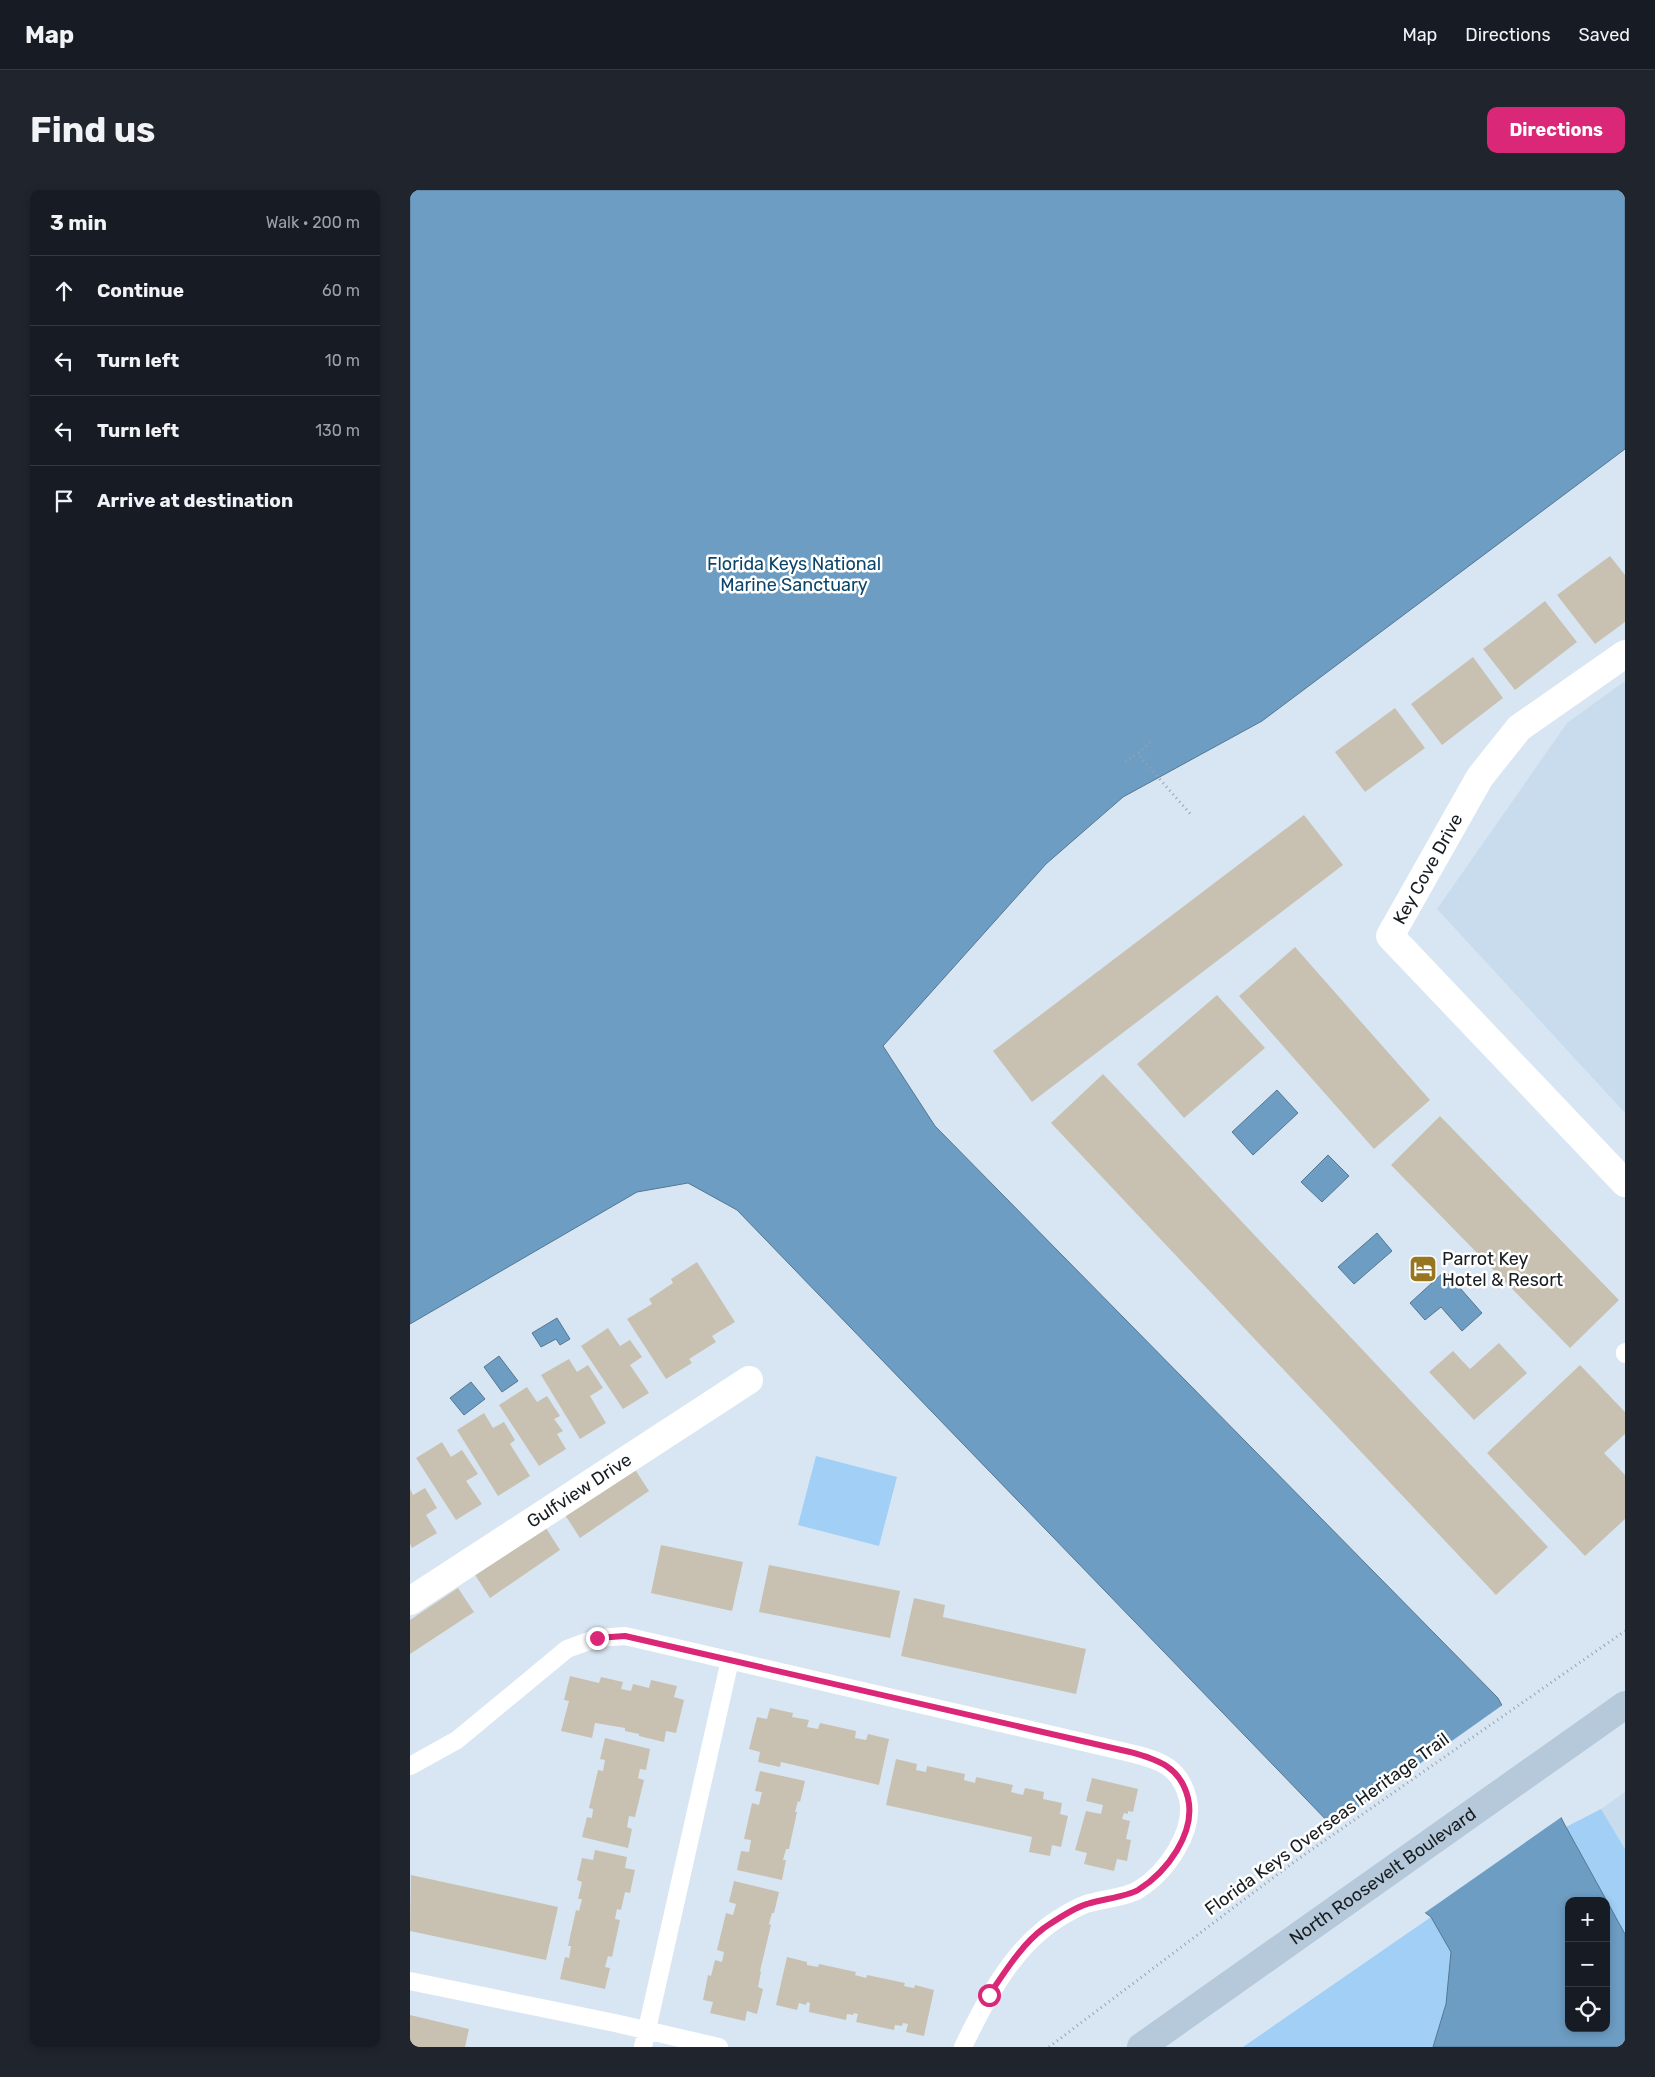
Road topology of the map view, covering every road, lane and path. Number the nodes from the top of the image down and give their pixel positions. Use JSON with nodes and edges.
{"nodes":[{"id":1,"x":1625,"y":654,"type":"edge"},
{"id":2,"x":1150,"y":742,"type":"dead end"},
{"id":3,"x":1138,"y":754,"type":"junction"},
{"id":4,"x":1125,"y":761,"type":"dead end"},
{"id":5,"x":1192,"y":816,"type":"dead end"},
{"id":6,"x":1625,"y":1183,"type":"edge"},
{"id":7,"x":749,"y":1380,"type":"dead end"},
{"id":8,"x":410,"y":1601,"type":"edge"},
{"id":9,"x":1625,"y":1631,"type":"edge"},
{"id":10,"x":730,"y":1660,"type":"junction"},
{"id":11,"x":1625,"y":1704,"type":"edge"},
{"id":12,"x":410,"y":1766,"type":"edge"},
{"id":13,"x":410,"y":1981,"type":"edge"},
{"id":14,"x":645,"y":2038,"type":"edge"},
{"id":15,"x":719,"y":2047,"type":"edge"},
{"id":16,"x":962,"y":2047,"type":"edge"},
{"id":17,"x":1050,"y":2047,"type":"edge"},
{"id":18,"x":1141,"y":2047,"type":"edge"}],
"edges":[{"from":1,"to":6,"type":"street","name":"Key Cove Drive"},
{"from":2,"to":3,"type":"path"},
{"from":3,"to":4,"type":"path"},
{"from":3,"to":5,"type":"path"},
{"from":7,"to":8,"type":"street","name":"Gulfview Drive"},
{"from":9,"to":17,"type":"path","name":"Florida Keys Overseas Heritage Trail"},
{"from":10,"to":12,"type":"lane"},
{"from":10,"to":14,"type":"lane"},
{"from":10,"to":16,"type":"lane"},
{"from":11,"to":18,"type":"main road","name":"North Roosevelt Boulevard"},
{"from":13,"to":14,"type":"lane"},
{"from":14,"to":15,"type":"lane"}]}
